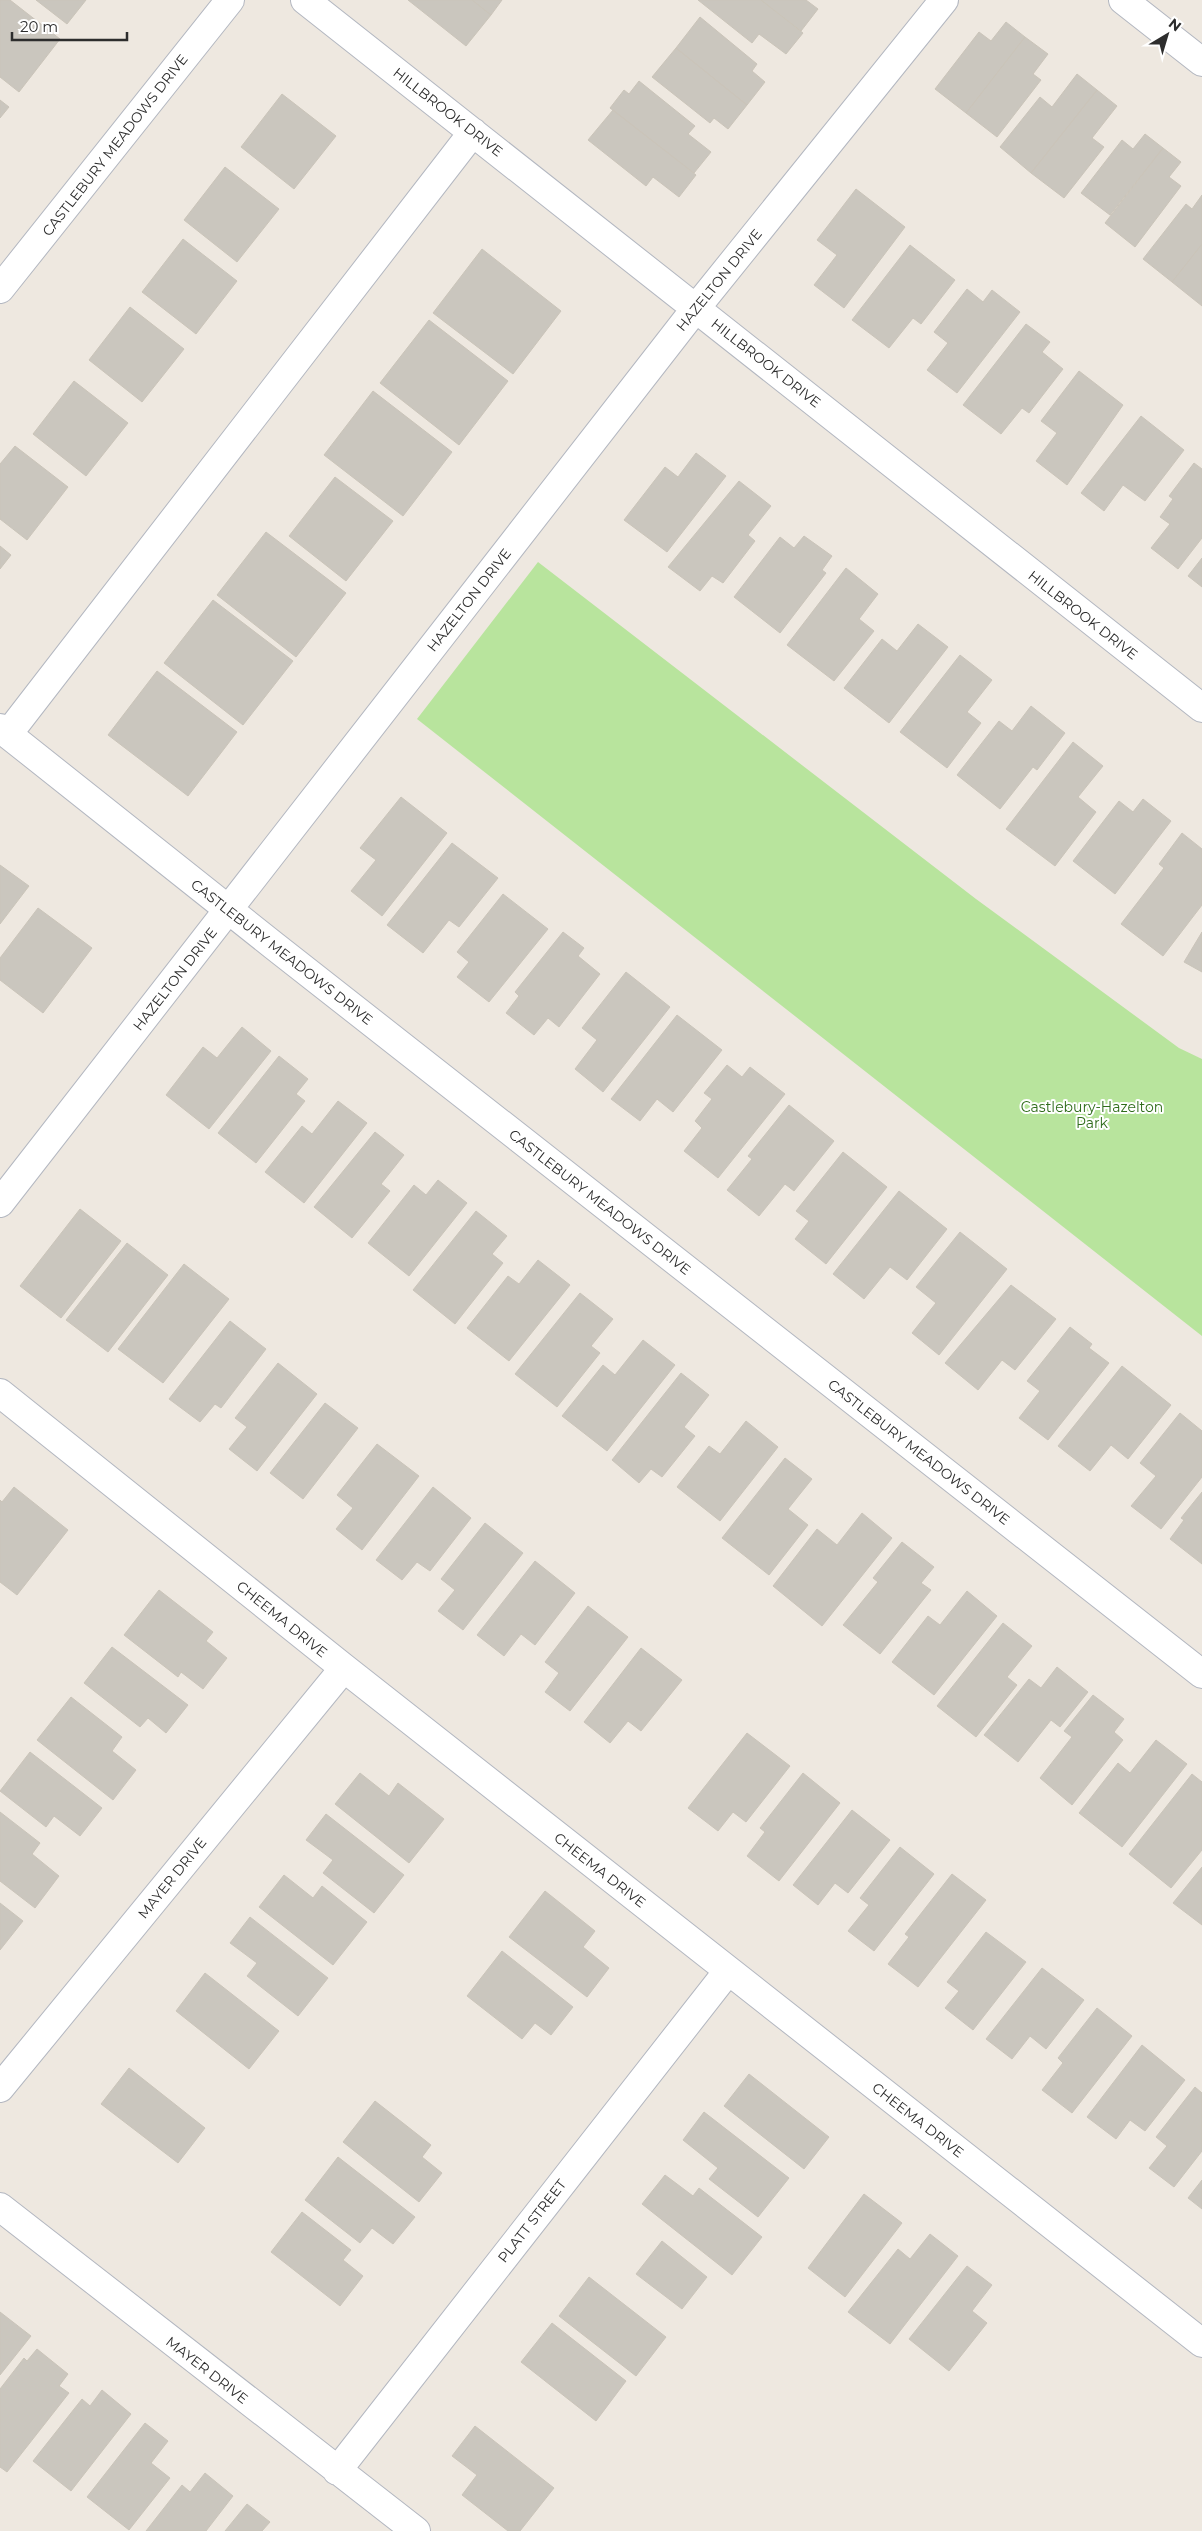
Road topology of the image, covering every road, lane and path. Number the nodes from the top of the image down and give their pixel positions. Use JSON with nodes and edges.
{"nodes":[{"id":1,"x":230,"y":0,"type":"edge"},
{"id":2,"x":305,"y":0,"type":"edge"},
{"id":3,"x":944,"y":0,"type":"edge"},
{"id":4,"x":1123,"y":0,"type":"edge"},
{"id":5,"x":1202,"y":62,"type":"edge"},
{"id":6,"x":473,"y":132,"type":"junction"},
{"id":7,"x":0,"y":290,"type":"edge"},
{"id":8,"x":696,"y":308,"type":"junction"},
{"id":9,"x":1202,"y":708,"type":"edge"},
{"id":10,"x":4,"y":731,"type":"edge"},
{"id":11,"x":229,"y":910,"type":"junction"},
{"id":12,"x":0,"y":1203,"type":"edge"},
{"id":13,"x":0,"y":1393,"type":"edge"},
{"id":14,"x":344,"y":1668,"type":"junction"},
{"id":15,"x":1202,"y":1674,"type":"edge"},
{"id":16,"x":728,"y":1971,"type":"junction"},
{"id":17,"x":0,"y":2088,"type":"edge"},
{"id":18,"x":0,"y":2207,"type":"edge"},
{"id":19,"x":1202,"y":2344,"type":"edge"},
{"id":20,"x":337,"y":2471,"type":"junction"},
{"id":21,"x":416,"y":2531,"type":"edge"}],
"edges":[{"from":1,"to":7,"type":"street","name":"CASTLEBURY MEADOWS DRIVE"},
{"from":2,"to":6,"type":"street","name":"HILLBROOK DRIVE"},
{"from":3,"to":8,"type":"street","name":"HAZELTON DRIVE"},
{"from":4,"to":5,"type":"street"},
{"from":6,"to":8,"type":"street","name":"HILLBROOK DRIVE"},
{"from":6,"to":10,"type":"street"},
{"from":8,"to":9,"type":"street","name":"HILLBROOK DRIVE"},
{"from":8,"to":11,"type":"street","name":"HAZELTON DRIVE"},
{"from":10,"to":11,"type":"street","name":"CASTLEBURY MEADOWS DRIVE"},
{"from":11,"to":12,"type":"street","name":"HAZELTON DRIVE"},
{"from":11,"to":15,"type":"street","name":"CASTLEBURY MEADOWS DRIVE"},
{"from":13,"to":14,"type":"street","name":"CHEEMA DRIVE"},
{"from":14,"to":16,"type":"street","name":"CHEEMA DRIVE"},
{"from":14,"to":17,"type":"street","name":"MAYER DRIVE"},
{"from":16,"to":19,"type":"street","name":"CHEEMA DRIVE"},
{"from":16,"to":20,"type":"street","name":"PLATT STREET"},
{"from":18,"to":20,"type":"street","name":"MAYER DRIVE"},
{"from":20,"to":21,"type":"street","name":"MAYER DRIVE"}]}
